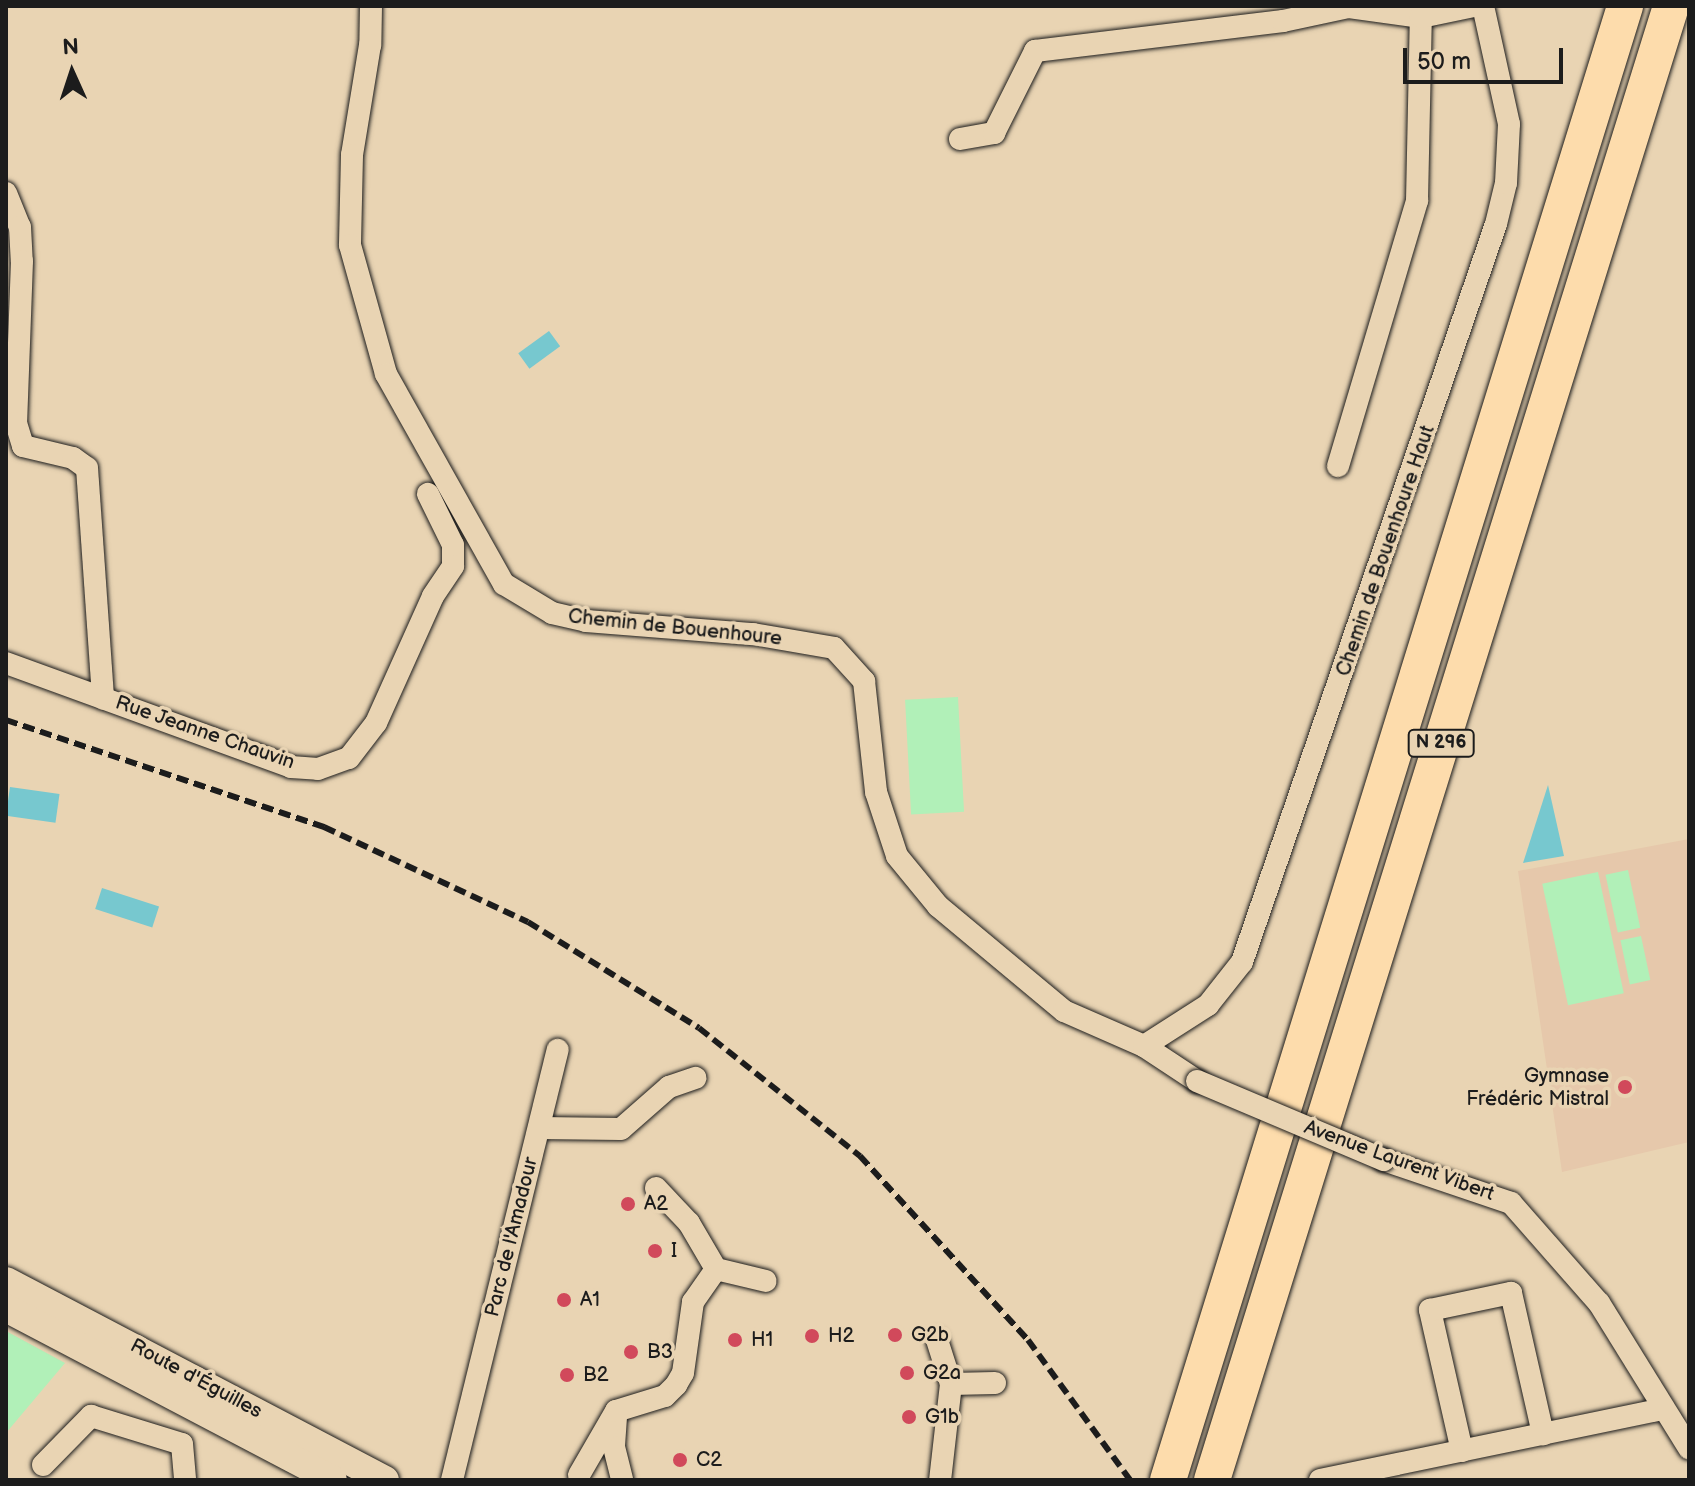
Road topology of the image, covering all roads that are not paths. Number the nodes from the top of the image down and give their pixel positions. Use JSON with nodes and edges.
{"nodes":[{"id":1,"x":371,"y":6,"type":"edge"},
{"id":2,"x":1474,"y":6,"type":"edge"},
{"id":3,"x":1483,"y":6,"type":"edge"},
{"id":4,"x":1625,"y":6,"type":"edge"},
{"id":5,"x":1671,"y":6,"type":"edge"},
{"id":6,"x":1421,"y":17,"type":"junction"},
{"id":7,"x":960,"y":139,"type":"dead end"},
{"id":8,"x":6,"y":193,"type":"edge"},
{"id":9,"x":1338,"y":466,"type":"dead end"},
{"id":10,"x":428,"y":494,"type":"dead end"},
{"id":11,"x":6,"y":663,"type":"edge"},
{"id":12,"x":103,"y":698,"type":"junction"},
{"id":13,"x":1144,"y":1046,"type":"junction"},
{"id":14,"x":558,"y":1050,"type":"dead end"},
{"id":15,"x":695,"y":1078,"type":"dead end"},
{"id":16,"x":539,"y":1128,"type":"junction"},
{"id":17,"x":656,"y":1188,"type":"dead end"},
{"id":18,"x":716,"y":1269,"type":"junction"},
{"id":19,"x":6,"y":1281,"type":"edge"},
{"id":20,"x":766,"y":1281,"type":"dead end"},
{"id":21,"x":6,"y":1308,"type":"edge"},
{"id":22,"x":937,"y":1340,"type":"dead end"},
{"id":23,"x":995,"y":1383,"type":"dead end"},
{"id":24,"x":951,"y":1384,"type":"junction"},
{"id":25,"x":1664,"y":1409,"type":"junction"},
{"id":26,"x":616,"y":1411,"type":"junction"},
{"id":27,"x":1543,"y":1434,"type":"junction"},
{"id":28,"x":1689,"y":1448,"type":"edge"},
{"id":29,"x":1462,"y":1451,"type":"junction"},
{"id":30,"x":43,"y":1465,"type":"dead end"},
{"id":31,"x":579,"y":1475,"type":"dead end"},
{"id":32,"x":185,"y":1480,"type":"edge"},
{"id":33,"x":333,"y":1480,"type":"edge"},
{"id":34,"x":385,"y":1480,"type":"edge"},
{"id":35,"x":452,"y":1480,"type":"edge"},
{"id":36,"x":622,"y":1480,"type":"edge"},
{"id":37,"x":940,"y":1480,"type":"edge"},
{"id":38,"x":1168,"y":1480,"type":"edge"},
{"id":39,"x":1212,"y":1480,"type":"edge"},
{"id":40,"x":1320,"y":1480,"type":"edge"}],
"edges":[{"from":1,"to":13,"type":"street","name":"Chemin de Bouenhoure"},
{"from":2,"to":6,"type":"street"},
{"from":3,"to":13,"type":"street","name":"Chemin de Bouenhoure Haut"},
{"from":4,"to":38,"type":"highway","number":"N 296"},
{"from":5,"to":39,"type":"highway","number":"N 296"},
{"from":6,"to":7,"type":"street"},
{"from":6,"to":9,"type":"street"},
{"from":8,"to":12,"type":"street"},
{"from":10,"to":12,"type":"street","name":"Rue Jeanne Chauvin"},
{"from":11,"to":12,"type":"street","name":"Rue Jeanne Chauvin"},
{"from":13,"to":25,"type":"street","name":"Avenue Laurent Vibert","bridge":true},
{"from":14,"to":16,"type":"street","name":"Parc de l'Amadour"},
{"from":15,"to":16,"type":"street"},
{"from":16,"to":35,"type":"street","name":"Parc de l'Amadour"},
{"from":17,"to":18,"type":"street"},
{"from":18,"to":20,"type":"street"},
{"from":18,"to":26,"type":"street"},
{"from":19,"to":34,"type":"street","name":"Route d'Éguilles"},
{"from":21,"to":33,"type":"street","name":"Route d'Éguilles"},
{"from":22,"to":24,"type":"street"},
{"from":23,"to":24,"type":"street"},
{"from":24,"to":37,"type":"street"},
{"from":25,"to":27,"type":"street"},
{"from":25,"to":28,"type":"street","name":"Avenue Laurent Vibert"},
{"from":26,"to":31,"type":"street"},
{"from":26,"to":36,"type":"street"},
{"from":27,"to":29,"type":"street"},
{"from":27,"to":29,"type":"street"},
{"from":29,"to":40,"type":"street"},
{"from":30,"to":32,"type":"street"}]}
